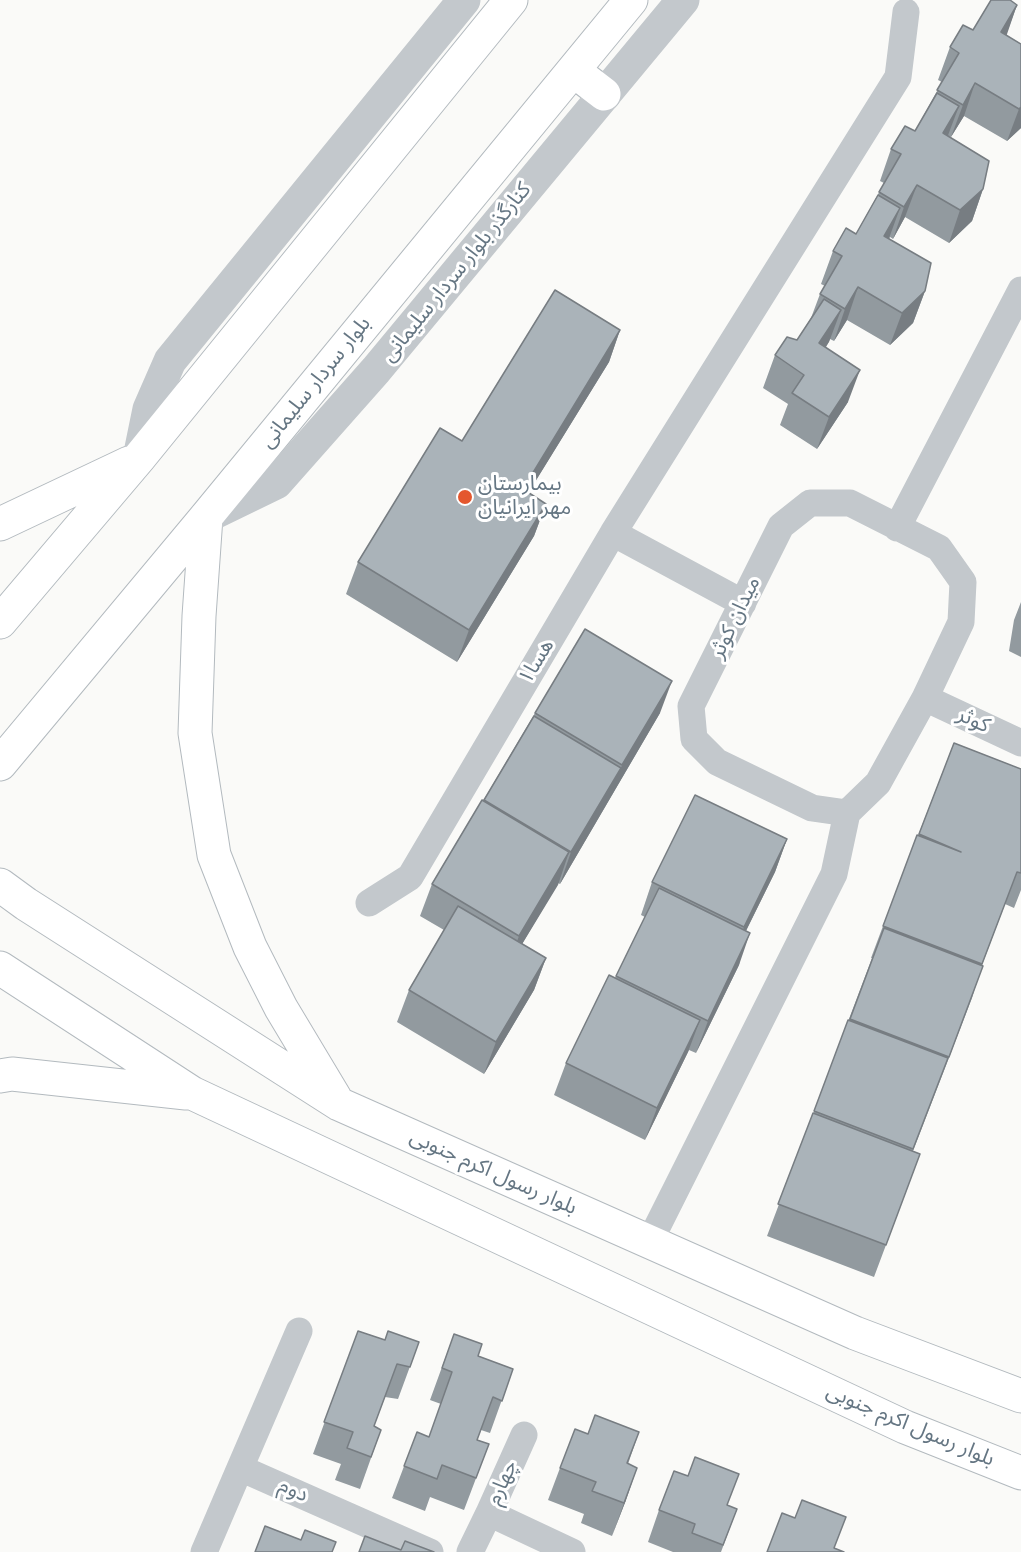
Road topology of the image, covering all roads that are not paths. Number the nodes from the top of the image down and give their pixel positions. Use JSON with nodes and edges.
{"nodes":[{"id":1,"x":464,"y":0,"type":"edge"},
{"id":2,"x":511,"y":0,"type":"edge"},
{"id":3,"x":630,"y":0,"type":"edge"},
{"id":4,"x":683,"y":0,"type":"edge"},
{"id":5,"x":906,"y":12,"type":"dead end"},
{"id":6,"x":574,"y":71,"type":"junction"},
{"id":7,"x":604,"y":94,"type":"junction"},
{"id":8,"x":1021,"y":290,"type":"edge"},
{"id":9,"x":139,"y":458,"type":"junction"},
{"id":10,"x":206,"y":517,"type":"junction"},
{"id":11,"x":0,"y":524,"type":"edge"},
{"id":12,"x":897,"y":528,"type":"junction"},
{"id":13,"x":613,"y":533,"type":"junction"},
{"id":14,"x":743,"y":603,"type":"junction"},
{"id":15,"x":0,"y":622,"type":"edge"},
{"id":16,"x":925,"y":698,"type":"junction"},
{"id":17,"x":1021,"y":743,"type":"edge"},
{"id":18,"x":0,"y":764,"type":"edge"},
{"id":19,"x":847,"y":813,"type":"junction"},
{"id":20,"x":0,"y":885,"type":"edge"},
{"id":21,"x":369,"y":903,"type":"dead end"},
{"id":22,"x":0,"y":968,"type":"edge"},
{"id":23,"x":0,"y":1076,"type":"edge"},
{"id":24,"x":192,"y":1093,"type":"junction"},
{"id":25,"x":339,"y":1104,"type":"junction"},
{"id":26,"x":650,"y":1244,"type":"junction"},
{"id":27,"x":299,"y":1331,"type":"dead end"},
{"id":28,"x":1021,"y":1396,"type":"edge"},
{"id":29,"x":525,"y":1435,"type":"dead end"},
{"id":30,"x":240,"y":1468,"type":"junction"},
{"id":31,"x":1021,"y":1473,"type":"edge"},
{"id":32,"x":489,"y":1514,"type":"junction"},
{"id":33,"x":204,"y":1552,"type":"edge"},
{"id":34,"x":430,"y":1552,"type":"edge"},
{"id":35,"x":470,"y":1552,"type":"edge"},
{"id":36,"x":572,"y":1552,"type":"edge"}],
"edges":[{"from":1,"to":9,"type":"street"},
{"from":2,"to":9,"type":"main road"},
{"from":3,"to":6,"type":"main road","name":"بلوار سردار سلیمانی"},
{"from":4,"to":7,"type":"street","name":"کنارگذر بلوار سردار سلیمانی"},
{"from":5,"to":13,"type":"street","name":"هسا۱"},
{"from":6,"to":7,"type":"main road"},
{"from":6,"to":10,"type":"main road","name":"بلوار سردار سلیمانی"},
{"from":7,"to":10,"type":"street","name":"کنارگذر بلوار سردار سلیمانی"},
{"from":8,"to":12,"type":"street"},
{"from":9,"to":11,"type":"main road"},
{"from":9,"to":15,"type":"main road"},
{"from":10,"to":18,"type":"main road","name":"بلوار سردار سلیمانی"},
{"from":10,"to":25,"type":"main road"},
{"from":12,"to":14,"type":"street","name":"میدان کوثر"},
{"from":12,"to":16,"type":"street","name":"میدان کوثر"},
{"from":13,"to":14,"type":"street"},
{"from":13,"to":21,"type":"street","name":"هسا۱"},
{"from":14,"to":19,"type":"street","name":"میدان کوثر"},
{"from":16,"to":17,"type":"street","name":"کوثر"},
{"from":16,"to":19,"type":"street","name":"میدان کوثر"},
{"from":19,"to":26,"type":"street"},
{"from":20,"to":25,"type":"main road","name":"بلوار رسول اکرم جنوبی"},
{"from":22,"to":24,"type":"main road","name":"بلوار رسول اکرم جنوبی"},
{"from":23,"to":24,"type":"main road"},
{"from":24,"to":31,"type":"main road","name":"بلوار رسول اکرم جنوبی"},
{"from":25,"to":26,"type":"main road","name":"بلوار رسول اکرم جنوبی"},
{"from":26,"to":28,"type":"main road","name":"بلوار رسول اکرم جنوبی"},
{"from":27,"to":30,"type":"street"},
{"from":29,"to":32,"type":"street","name":"چهارم"},
{"from":30,"to":33,"type":"street"},
{"from":30,"to":34,"type":"street","name":"دوم"},
{"from":32,"to":35,"type":"street"},
{"from":32,"to":36,"type":"street","name":"چهارم"}]}
